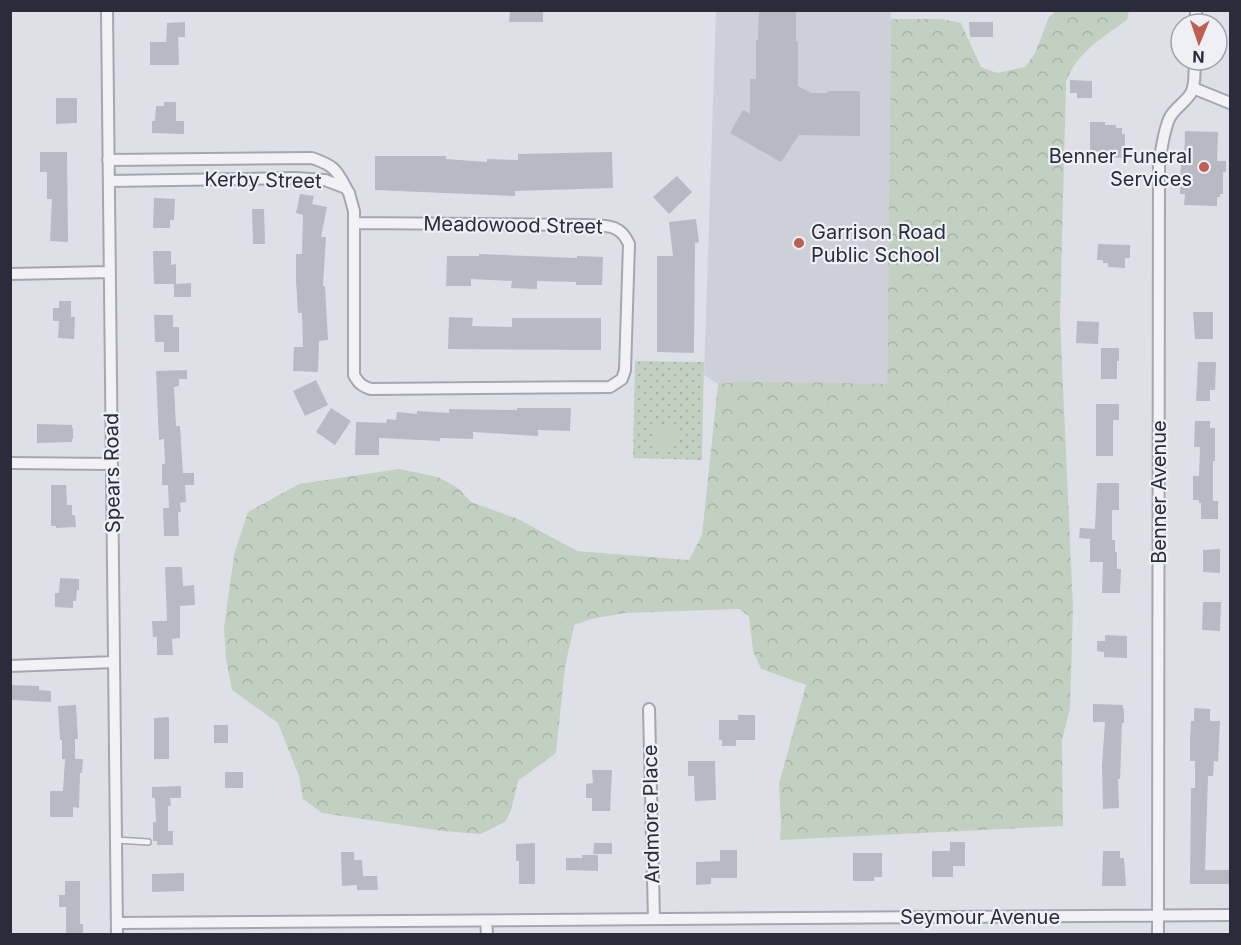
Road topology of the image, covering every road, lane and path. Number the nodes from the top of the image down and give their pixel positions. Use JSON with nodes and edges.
{"nodes":[{"id":1,"x":107,"y":10,"type":"edge"},
{"id":2,"x":1194,"y":72,"type":"edge"},
{"id":3,"x":1193,"y":88,"type":"junction"},
{"id":4,"x":1230,"y":103,"type":"edge"},
{"id":5,"x":108,"y":160,"type":"junction"},
{"id":6,"x":109,"y":181,"type":"junction"},
{"id":7,"x":346,"y":188,"type":"junction"},
{"id":8,"x":354,"y":223,"type":"junction"},
{"id":9,"x":110,"y":272,"type":"junction"},
{"id":10,"x":10,"y":274,"type":"edge"},
{"id":11,"x":10,"y":463,"type":"edge"},
{"id":12,"x":112,"y":464,"type":"junction"},
{"id":13,"x":114,"y":662,"type":"junction"},
{"id":14,"x":10,"y":666,"type":"edge"},
{"id":15,"x":649,"y":709,"type":"dead end"},
{"id":16,"x":116,"y":840,"type":"junction"},
{"id":17,"x":148,"y":842,"type":"dead end"},
{"id":18,"x":1158,"y":915,"type":"junction"},
{"id":19,"x":1230,"y":915,"type":"edge"},
{"id":20,"x":654,"y":919,"type":"junction"},
{"id":21,"x":486,"y":921,"type":"junction"},
{"id":22,"x":117,"y":929,"type":"edge"},
{"id":23,"x":487,"y":934,"type":"edge"},
{"id":24,"x":1158,"y":934,"type":"edge"}],
"edges":[{"from":1,"to":5,"type":"street","name":"Spears Road"},
{"from":2,"to":3,"type":"street"},
{"from":3,"to":4,"type":"street"},
{"from":3,"to":18,"type":"street","name":"Benner Avenue"},
{"from":5,"to":6,"type":"street","name":"Spears Road"},
{"from":5,"to":7,"type":"street","name":"Kerby Street"},
{"from":6,"to":7,"type":"street","name":"Kerby Street"},
{"from":6,"to":9,"type":"street","name":"Spears Road"},
{"from":7,"to":8,"type":"street"},
{"from":8,"to":8,"type":"street","name":"Meadowood Street"},
{"from":9,"to":10,"type":"street"},
{"from":9,"to":12,"type":"street","name":"Spears Road"},
{"from":11,"to":12,"type":"street"},
{"from":12,"to":13,"type":"street","name":"Spears Road"},
{"from":13,"to":14,"type":"street"},
{"from":13,"to":16,"type":"street","name":"Spears Road"},
{"from":15,"to":20,"type":"street","name":"Ardmore Place"},
{"from":16,"to":17,"type":"lane"},
{"from":16,"to":22,"type":"street","name":"Spears Road"},
{"from":18,"to":19,"type":"street","name":"Seymour Avenue"},
{"from":18,"to":20,"type":"street","name":"Seymour Avenue"},
{"from":18,"to":24,"type":"street","name":"Benner Avenue"},
{"from":20,"to":21,"type":"street","name":"Seymour Avenue"},
{"from":21,"to":22,"type":"street","name":"Seymour Avenue"},
{"from":21,"to":23,"type":"street"}]}
